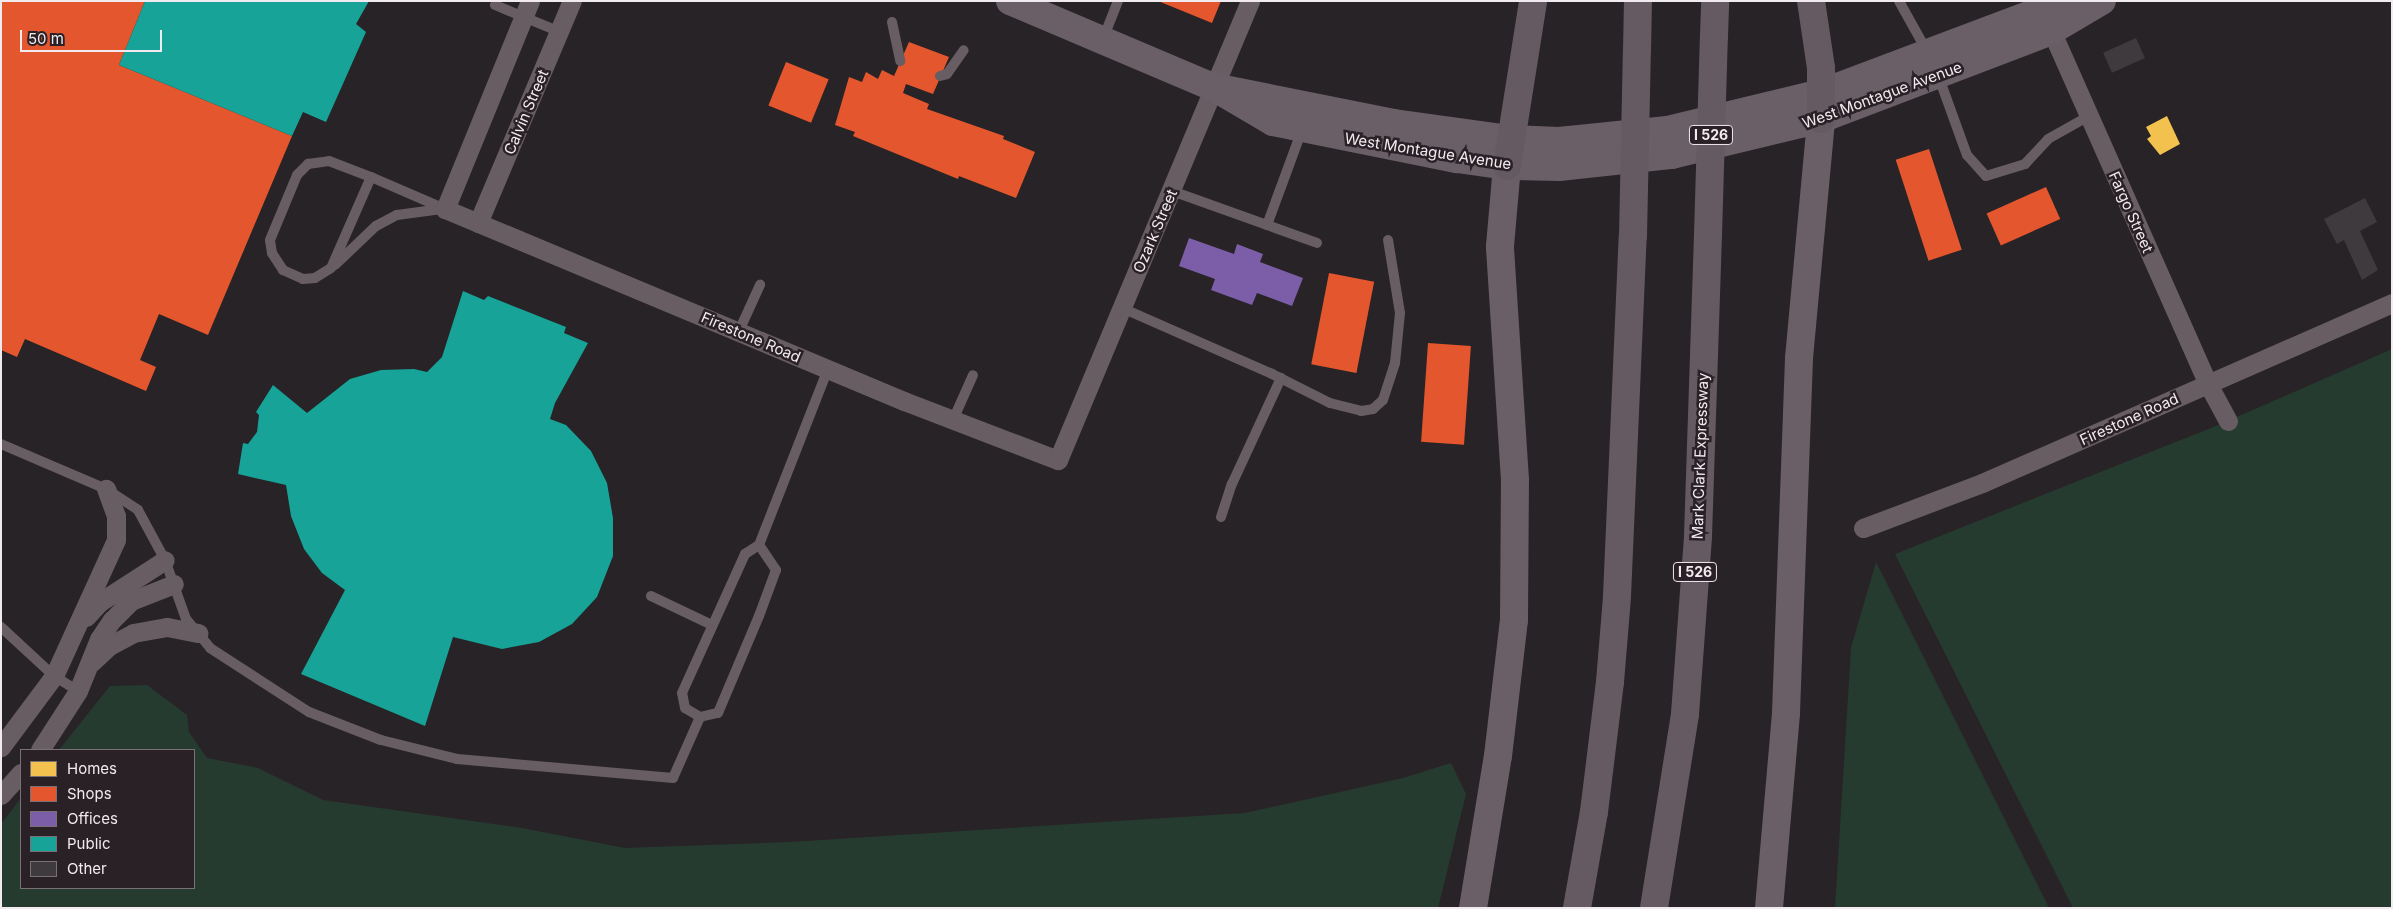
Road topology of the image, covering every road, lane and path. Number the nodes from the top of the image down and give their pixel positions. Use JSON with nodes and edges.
{"nodes":[{"id":1,"x":572,"y":1,"type":"edge"},
{"id":2,"x":1010,"y":1,"type":"edge"},
{"id":3,"x":1118,"y":1,"type":"edge"},
{"id":4,"x":1250,"y":1,"type":"edge"},
{"id":5,"x":1533,"y":1,"type":"edge"},
{"id":6,"x":1638,"y":1,"type":"edge"},
{"id":7,"x":1715,"y":1,"type":"edge"},
{"id":8,"x":1811,"y":1,"type":"edge"},
{"id":9,"x":1899,"y":1,"type":"edge"},
{"id":10,"x":2102,"y":1,"type":"edge"},
{"id":11,"x":495,"y":5,"type":"dead end"},
{"id":12,"x":527,"y":9,"type":"edge"},
{"id":13,"x":2050,"y":10,"type":"edge"},
{"id":14,"x":892,"y":22,"type":"dead end"},
{"id":15,"x":560,"y":32,"type":"junction"},
{"id":16,"x":1102,"y":40,"type":"junction"},
{"id":17,"x":964,"y":50,"type":"dead end"},
{"id":18,"x":900,"y":61,"type":"dead end"},
{"id":19,"x":1933,"y":64,"type":"junction"},
{"id":20,"x":940,"y":76,"type":"dead end"},
{"id":21,"x":1215,"y":88,"type":"junction"},
{"id":22,"x":1821,"y":106,"type":"junction"},
{"id":23,"x":2089,"y":116,"type":"junction"},
{"id":24,"x":1302,"y":129,"type":"junction"},
{"id":25,"x":1510,"y":139,"type":"junction"},
{"id":26,"x":1507,"y":166,"type":"junction"},
{"id":27,"x":372,"y":177,"type":"junction"},
{"id":28,"x":1172,"y":191,"type":"junction"},
{"id":29,"x":445,"y":209,"type":"junction"},
{"id":30,"x":478,"y":223,"type":"junction"},
{"id":31,"x":1267,"y":225,"type":"junction"},
{"id":32,"x":1388,"y":240,"type":"dead end"},
{"id":33,"x":1317,"y":243,"type":"dead end"},
{"id":34,"x":331,"y":268,"type":"junction"},
{"id":35,"x":760,"y":285,"type":"dead end"},
{"id":36,"x":2392,"y":303,"type":"edge"},
{"id":37,"x":1122,"y":308,"type":"junction"},
{"id":38,"x":739,"y":331,"type":"junction"},
{"id":39,"x":828,"y":369,"type":"junction"},
{"id":40,"x":973,"y":375,"type":"dead end"},
{"id":41,"x":1281,"y":378,"type":"junction"},
{"id":42,"x":2208,"y":384,"type":"junction"},
{"id":43,"x":953,"y":420,"type":"junction"},
{"id":44,"x":2228,"y":421,"type":"dead end"},
{"id":45,"x":1,"y":444,"type":"edge"},
{"id":46,"x":1058,"y":460,"type":"joint"},
{"id":47,"x":106,"y":489,"type":"junction"},
{"id":48,"x":1221,"y":517,"type":"dead end"},
{"id":49,"x":1863,"y":528,"type":"dead end"},
{"id":50,"x":759,"y":545,"type":"junction"},
{"id":51,"x":165,"y":560,"type":"junction"},
{"id":52,"x":174,"y":584,"type":"junction"},
{"id":53,"x":651,"y":596,"type":"dead end"},
{"id":54,"x":81,"y":622,"type":"junction"},
{"id":55,"x":712,"y":625,"type":"junction"},
{"id":56,"x":1,"y":627,"type":"edge"},
{"id":57,"x":198,"y":633,"type":"junction"},
{"id":58,"x":89,"y":664,"type":"junction"},
{"id":59,"x":54,"y":676,"type":"junction"},
{"id":60,"x":78,"y":691,"type":"junction"},
{"id":61,"x":700,"y":717,"type":"junction"},
{"id":62,"x":1,"y":747,"type":"edge"},
{"id":63,"x":41,"y":749,"type":"edge"},
{"id":64,"x":20,"y":774,"type":"edge"},
{"id":65,"x":1674,"y":792,"type":"junction"},
{"id":66,"x":1,"y":795,"type":"edge"},
{"id":67,"x":1473,"y":908,"type":"edge"},
{"id":68,"x":1578,"y":908,"type":"edge"},
{"id":69,"x":1654,"y":908,"type":"edge"},
{"id":70,"x":1670,"y":908,"type":"edge"},
{"id":71,"x":1769,"y":908,"type":"edge"}],
"edges":[{"from":1,"to":15,"type":"street","name":"Calvin Street"},
{"from":2,"to":16,"type":"main road","name":"West Montague Avenue"},
{"from":3,"to":16,"type":"lane"},
{"from":4,"to":21,"type":"street","name":"Ozark Street"},
{"from":5,"to":25,"type":"highway"},
{"from":6,"to":68,"type":"highway","bridge":true},
{"from":7,"to":65,"type":"highway","name":"Mark Clark Expressway","number":"I 526","bridge":true},
{"from":8,"to":22,"type":"highway"},
{"from":9,"to":19,"type":"lane"},
{"from":10,"to":13,"type":"main road","name":"West Montague Avenue"},
{"from":11,"to":12,"type":"lane"},
{"from":12,"to":15,"type":"lane"},
{"from":12,"to":29,"type":"street"},
{"from":13,"to":19,"type":"main road","name":"West Montague Avenue"},
{"from":13,"to":23,"type":"street","name":"Fargo Street"},
{"from":14,"to":18,"type":"lane"},
{"from":15,"to":30,"type":"street","name":"Calvin Street"},
{"from":16,"to":21,"type":"main road","name":"West Montague Avenue"},
{"from":17,"to":20,"type":"lane"},
{"from":19,"to":22,"type":"main road","name":"West Montague Avenue"},
{"from":19,"to":23,"type":"lane"},
{"from":21,"to":24,"type":"main road","name":"West Montague Avenue"},
{"from":21,"to":25,"type":"main road","name":"West Montague Avenue"},
{"from":21,"to":28,"type":"street","name":"Ozark Street"},
{"from":22,"to":25,"type":"main road","name":"West Montague Avenue"},
{"from":22,"to":26,"type":"main road","name":"West Montague Avenue"},
{"from":22,"to":71,"type":"main road"},
{"from":23,"to":42,"type":"street","name":"Fargo Street"},
{"from":24,"to":26,"type":"main road","name":"West Montague Avenue"},
{"from":24,"to":31,"type":"lane"},
{"from":25,"to":26,"type":"highway"},
{"from":26,"to":67,"type":"main road"},
{"from":27,"to":29,"type":"lane"},
{"from":27,"to":34,"type":"lane"},
{"from":27,"to":34,"type":"lane"},
{"from":28,"to":31,"type":"lane"},
{"from":28,"to":37,"type":"street","name":"Ozark Street"},
{"from":29,"to":30,"type":"street","name":"Firestone Road"},
{"from":29,"to":34,"type":"lane"},
{"from":30,"to":38,"type":"street","name":"Firestone Road"},
{"from":31,"to":33,"type":"lane"},
{"from":32,"to":41,"type":"lane"},
{"from":35,"to":38,"type":"lane"},
{"from":36,"to":42,"type":"street","name":"Firestone Road"},
{"from":37,"to":41,"type":"lane"},
{"from":37,"to":46,"type":"street","name":"Ozark Street"},
{"from":38,"to":39,"type":"street","name":"Firestone Road"},
{"from":39,"to":43,"type":"street","name":"Firestone Road"},
{"from":39,"to":50,"type":"lane"},
{"from":40,"to":43,"type":"lane"},
{"from":41,"to":48,"type":"lane"},
{"from":42,"to":44,"type":"street","name":"Fargo Street"},
{"from":42,"to":49,"type":"street","name":"Firestone Road"},
{"from":43,"to":46,"type":"street","name":"Firestone Road"},
{"from":45,"to":47,"type":"lane"},
{"from":47,"to":51,"type":"lane"},
{"from":47,"to":54,"type":"street"},
{"from":50,"to":55,"type":"lane"},
{"from":50,"to":61,"type":"lane"},
{"from":51,"to":52,"type":"lane"},
{"from":51,"to":54,"type":"street"},
{"from":52,"to":57,"type":"lane"},
{"from":52,"to":58,"type":"street"},
{"from":53,"to":55,"type":"lane"},
{"from":54,"to":59,"type":"street"},
{"from":55,"to":61,"type":"lane"},
{"from":56,"to":59,"type":"lane"},
{"from":57,"to":58,"type":"street"},
{"from":57,"to":61,"type":"lane"},
{"from":58,"to":60,"type":"street"},
{"from":59,"to":60,"type":"lane"},
{"from":59,"to":62,"type":"street"},
{"from":60,"to":63,"type":"street"},
{"from":64,"to":66,"type":"street"},
{"from":65,"to":69,"type":"highway","name":"Mark Clark Expressway","number":"I 526"},
{"from":65,"to":70,"type":"highway"}]}
